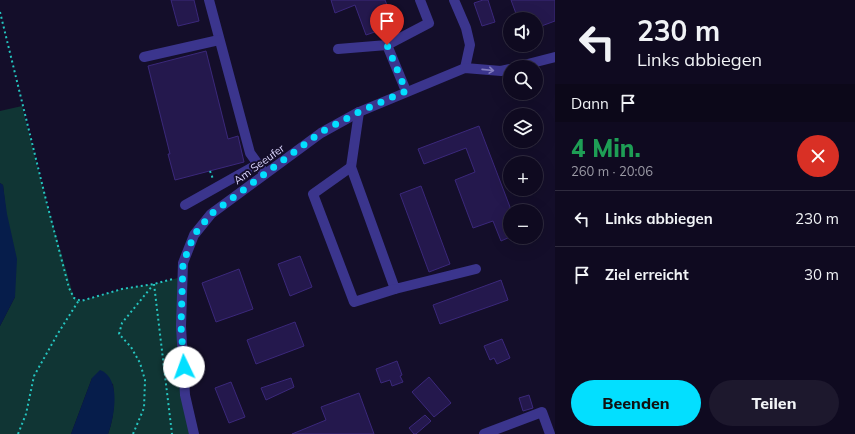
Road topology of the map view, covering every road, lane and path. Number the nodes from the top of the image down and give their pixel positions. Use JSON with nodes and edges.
{"nodes":[{"id":1,"x":209,"y":0,"type":"edge"},
{"id":2,"x":420,"y":0,"type":"edge"},
{"id":3,"x":454,"y":0,"type":"edge"},
{"id":4,"x":0,"y":12,"type":"edge"},
{"id":5,"x":219,"y":40,"type":"junction"},
{"id":6,"x":387,"y":45,"type":"junction"},
{"id":7,"x":338,"y":49,"type":"dead end"},
{"id":8,"x":555,"y":56,"type":"edge"},
{"id":9,"x":144,"y":57,"type":"dead end"},
{"id":10,"x":541,"y":60,"type":"edge"},
{"id":11,"x":465,"y":68,"type":"junction"},
{"id":12,"x":503,"y":71,"type":"edge"},
{"id":13,"x":406,"y":91,"type":"junction"},
{"id":14,"x":359,"y":112,"type":"junction"},
{"id":15,"x":258,"y":164,"type":"junction"},
{"id":16,"x":351,"y":167,"type":"junction"},
{"id":17,"x":265,"y":174,"type":"junction"},
{"id":18,"x":185,"y":205,"type":"dead end"},
{"id":19,"x":476,"y":269,"type":"dead end"},
{"id":20,"x":182,"y":277,"type":"junction"},
{"id":21,"x":154,"y":284,"type":"junction"},
{"id":22,"x":395,"y":289,"type":"junction"},
{"id":23,"x":79,"y":300,"type":"junction"},
{"id":24,"x":18,"y":434,"type":"edge"},
{"id":25,"x":133,"y":434,"type":"edge"},
{"id":26,"x":172,"y":434,"type":"edge"},
{"id":27,"x":194,"y":434,"type":"edge"},
{"id":28,"x":484,"y":434,"type":"edge"},
{"id":29,"x":550,"y":434,"type":"edge"}],
"edges":[{"from":1,"to":5,"type":"street"},
{"from":2,"to":6,"type":"street"},
{"from":3,"to":11,"type":"street"},
{"from":4,"to":23,"type":"path"},
{"from":5,"to":9,"type":"street"},
{"from":5,"to":15,"type":"street"},
{"from":6,"to":7,"type":"street"},
{"from":6,"to":13,"type":"street"},
{"from":8,"to":10,"type":"street"},
{"from":11,"to":12,"type":"street","one_way":true},
{"from":11,"to":13,"type":"street","name":"Am Seeufer"},
{"from":13,"to":14,"type":"street","name":"Am Seeufer"},
{"from":14,"to":16,"type":"street"},
{"from":14,"to":17,"type":"street","name":"Am Seeufer"},
{"from":15,"to":17,"type":"street"},
{"from":15,"to":18,"type":"street"},
{"from":16,"to":22,"type":"street"},
{"from":16,"to":22,"type":"street"},
{"from":17,"to":20,"type":"street","name":"Am Seeufer"},
{"from":19,"to":22,"type":"street"},
{"from":20,"to":21,"type":"path"},
{"from":20,"to":27,"type":"street","name":"Am Seeufer"},
{"from":21,"to":23,"type":"path"},
{"from":21,"to":25,"type":"path"},
{"from":21,"to":26,"type":"path"},
{"from":23,"to":24,"type":"path"},
{"from":28,"to":29,"type":"street"}]}
